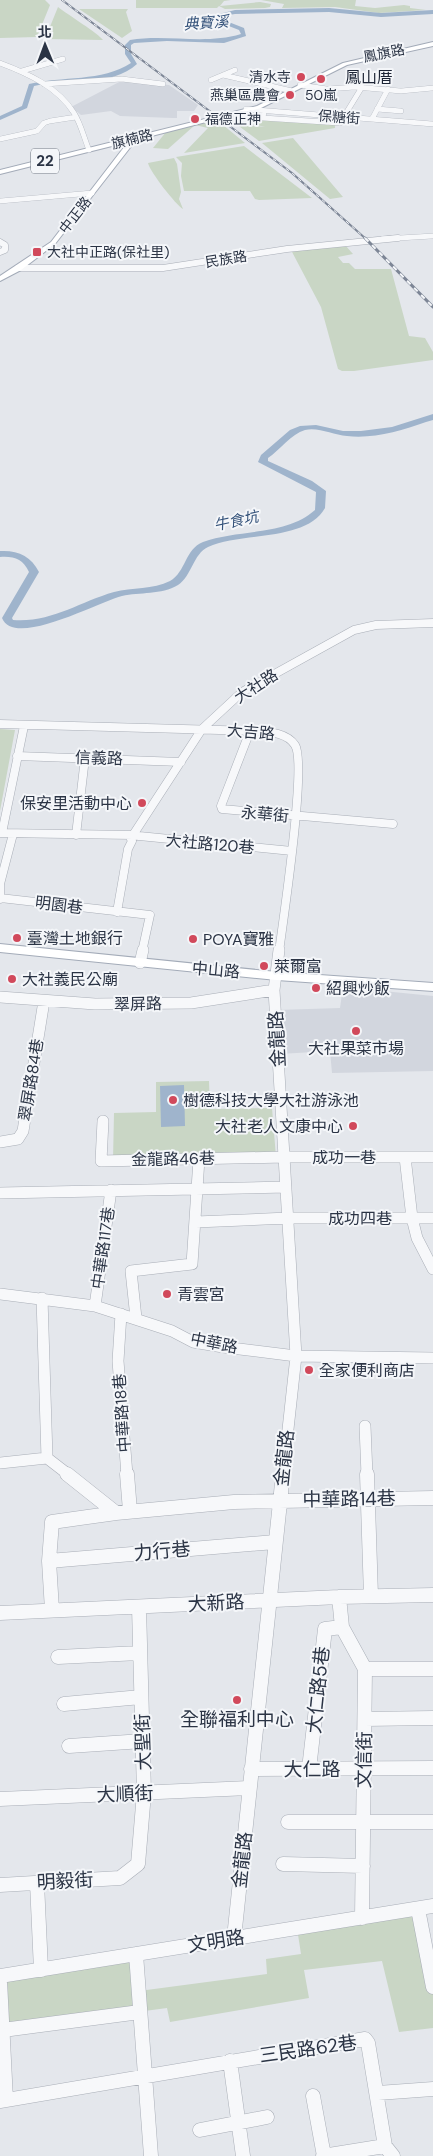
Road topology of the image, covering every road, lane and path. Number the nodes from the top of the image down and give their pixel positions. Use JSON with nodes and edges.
{"nodes":[{"id":1,"x":433,"y":43,"type":"edge"},
{"id":2,"x":63,"y":59,"type":"dead end"},
{"id":3,"x":0,"y":63,"type":"edge"},
{"id":4,"x":235,"y":70,"type":"dead end"},
{"id":5,"x":22,"y":71,"type":"junction"},
{"id":6,"x":223,"y":75,"type":"junction"},
{"id":7,"x":248,"y":76,"type":"dead end"},
{"id":8,"x":241,"y":79,"type":"junction"},
{"id":9,"x":211,"y":80,"type":"dead end"},
{"id":10,"x":232,"y":83,"type":"dead end"},
{"id":11,"x":44,"y":84,"type":"junction"},
{"id":12,"x":163,"y":84,"type":"dead end"},
{"id":13,"x":302,"y":85,"type":"junction"},
{"id":14,"x":362,"y":87,"type":"junction"},
{"id":15,"x":433,"y":88,"type":"edge"},
{"id":16,"x":388,"y":89,"type":"junction"},
{"id":17,"x":290,"y":91,"type":"junction"},
{"id":18,"x":250,"y":108,"type":"junction"},
{"id":19,"x":264,"y":108,"type":"junction"},
{"id":20,"x":377,"y":109,"type":"junction"},
{"id":21,"x":401,"y":111,"type":"dead end"},
{"id":22,"x":75,"y":115,"type":"junction"},
{"id":23,"x":346,"y":117,"type":"junction"},
{"id":24,"x":372,"y":119,"type":"junction"},
{"id":25,"x":433,"y":124,"type":"edge"},
{"id":26,"x":133,"y":138,"type":"junction"},
{"id":27,"x":0,"y":139,"type":"edge"},
{"id":28,"x":88,"y":149,"type":"junction"},
{"id":29,"x":0,"y":170,"type":"edge"},
{"id":30,"x":92,"y":193,"type":"junction"},
{"id":31,"x":0,"y":201,"type":"edge"},
{"id":32,"x":432,"y":237,"type":"edge"},
{"id":33,"x":0,"y":242,"type":"edge"},
{"id":34,"x":0,"y":252,"type":"edge"},
{"id":35,"x":18,"y":268,"type":"junction"},
{"id":36,"x":3,"y":275,"type":"edge"},
{"id":37,"x":0,"y":279,"type":"edge"},
{"id":38,"x":433,"y":623,"type":"edge"},
{"id":39,"x":0,"y":724,"type":"edge"},
{"id":40,"x":24,"y":726,"type":"junction"},
{"id":41,"x":202,"y":729,"type":"junction"},
{"id":42,"x":250,"y":731,"type":"junction"},
{"id":43,"x":18,"y":756,"type":"junction"},
{"id":44,"x":85,"y":758,"type":"junction"},
{"id":45,"x":181,"y":762,"type":"junction"},
{"id":46,"x":296,"y":817,"type":"junction"},
{"id":47,"x":393,"y":824,"type":"dead end"},
{"id":48,"x":1,"y":833,"type":"edge"},
{"id":49,"x":13,"y":834,"type":"junction"},
{"id":50,"x":76,"y":834,"type":"junction"},
{"id":51,"x":129,"y":835,"type":"junction"},
{"id":52,"x":292,"y":851,"type":"junction"},
{"id":53,"x":0,"y":899,"type":"edge"},
{"id":54,"x":117,"y":912,"type":"junction"},
{"id":55,"x":0,"y":948,"type":"edge"},
{"id":56,"x":140,"y":963,"type":"junction"},
{"id":57,"x":276,"y":976,"type":"junction"},
{"id":58,"x":433,"y":987,"type":"edge"},
{"id":59,"x":274,"y":990,"type":"junction"},
{"id":60,"x":0,"y":997,"type":"edge"},
{"id":61,"x":44,"y":1001,"type":"junction"},
{"id":62,"x":103,"y":1121,"type":"dead end"},
{"id":63,"x":0,"y":1142,"type":"edge"},
{"id":64,"x":284,"y":1157,"type":"junction"},
{"id":65,"x":404,"y":1157,"type":"junction"},
{"id":66,"x":433,"y":1157,"type":"edge"},
{"id":67,"x":199,"y":1159,"type":"junction"},
{"id":68,"x":286,"y":1187,"type":"junction"},
{"id":69,"x":198,"y":1188,"type":"junction"},
{"id":70,"x":110,"y":1190,"type":"junction"},
{"id":71,"x":0,"y":1193,"type":"edge"},
{"id":72,"x":288,"y":1218,"type":"junction"},
{"id":73,"x":412,"y":1218,"type":"junction"},
{"id":74,"x":433,"y":1218,"type":"edge"},
{"id":75,"x":196,"y":1222,"type":"junction"},
{"id":76,"x":433,"y":1269,"type":"edge"},
{"id":77,"x":0,"y":1294,"type":"edge"},
{"id":78,"x":42,"y":1298,"type":"junction"},
{"id":79,"x":95,"y":1306,"type":"junction"},
{"id":80,"x":121,"y":1314,"type":"junction"},
{"id":81,"x":136,"y":1318,"type":"junction"},
{"id":82,"x":296,"y":1356,"type":"junction"},
{"id":83,"x":433,"y":1358,"type":"edge"},
{"id":84,"x":365,"y":1426,"type":"dead end"},
{"id":85,"x":47,"y":1458,"type":"junction"},
{"id":86,"x":0,"y":1464,"type":"edge"},
{"id":87,"x":433,"y":1498,"type":"edge"},
{"id":88,"x":367,"y":1499,"type":"junction"},
{"id":89,"x":279,"y":1500,"type":"junction"},
{"id":90,"x":130,"y":1512,"type":"junction"},
{"id":91,"x":116,"y":1513,"type":"junction"},
{"id":92,"x":275,"y":1542,"type":"junction"},
{"id":93,"x":49,"y":1561,"type":"junction"},
{"id":94,"x":433,"y":1595,"type":"edge"},
{"id":95,"x":371,"y":1596,"type":"junction"},
{"id":96,"x":339,"y":1597,"type":"junction"},
{"id":97,"x":269,"y":1600,"type":"junction"},
{"id":98,"x":139,"y":1607,"type":"junction"},
{"id":99,"x":52,"y":1610,"type":"junction"},
{"id":100,"x":0,"y":1613,"type":"edge"},
{"id":101,"x":342,"y":1626,"type":"junction"},
{"id":102,"x":139,"y":1653,"type":"junction"},
{"id":103,"x":58,"y":1657,"type":"dead end"},
{"id":104,"x":366,"y":1669,"type":"junction"},
{"id":105,"x":433,"y":1669,"type":"edge"},
{"id":106,"x":141,"y":1697,"type":"junction"},
{"id":107,"x":64,"y":1704,"type":"dead end"},
{"id":108,"x":433,"y":1718,"type":"edge"},
{"id":109,"x":365,"y":1719,"type":"junction"},
{"id":110,"x":142,"y":1741,"type":"junction"},
{"id":111,"x":69,"y":1746,"type":"dead end"},
{"id":112,"x":433,"y":1768,"type":"edge"},
{"id":113,"x":251,"y":1769,"type":"junction"},
{"id":114,"x":310,"y":1769,"type":"junction"},
{"id":115,"x":364,"y":1769,"type":"junction"},
{"id":116,"x":250,"y":1788,"type":"junction"},
{"id":117,"x":144,"y":1793,"type":"junction"},
{"id":118,"x":0,"y":1799,"type":"edge"},
{"id":119,"x":364,"y":1820,"type":"junction"},
{"id":120,"x":288,"y":1822,"type":"dead end"},
{"id":121,"x":433,"y":1822,"type":"edge"},
{"id":122,"x":284,"y":1864,"type":"dead end"},
{"id":123,"x":363,"y":1866,"type":"junction"},
{"id":124,"x":128,"y":1872,"type":"joint"},
{"id":125,"x":37,"y":1883,"type":"junction"},
{"id":126,"x":0,"y":1885,"type":"edge"},
{"id":127,"x":426,"y":1908,"type":"edge"},
{"id":128,"x":362,"y":1918,"type":"junction"},
{"id":129,"x":234,"y":1938,"type":"junction"},
{"id":130,"x":136,"y":1954,"type":"junction"},
{"id":131,"x":41,"y":1970,"type":"junction"},
{"id":132,"x":0,"y":1976,"type":"edge"},
{"id":133,"x":0,"y":1981,"type":"edge"},
{"id":134,"x":433,"y":1987,"type":"edge"},
{"id":135,"x":140,"y":2012,"type":"junction"},
{"id":136,"x":3,"y":2030,"type":"junction"},
{"id":137,"x":230,"y":2061,"type":"junction"},
{"id":138,"x":144,"y":2075,"type":"junction"},
{"id":139,"x":433,"y":2089,"type":"edge"},
{"id":140,"x":378,"y":2093,"type":"junction"},
{"id":141,"x":313,"y":2096,"type":"dead end"},
{"id":142,"x":3,"y":2100,"type":"edge"},
{"id":143,"x":266,"y":2117,"type":"dead end"},
{"id":144,"x":238,"y":2123,"type":"junction"},
{"id":145,"x":200,"y":2130,"type":"dead end"},
{"id":146,"x":389,"y":2151,"type":"edge"},
{"id":147,"x":151,"y":2156,"type":"edge"},
{"id":148,"x":243,"y":2156,"type":"edge"},
{"id":149,"x":324,"y":2156,"type":"edge"}],
"edges":[{"from":1,"to":13,"type":"main road","name":"鳳旗路","number":"22"},
{"from":2,"to":5,"type":"street"},
{"from":3,"to":5,"type":"street"},
{"from":4,"to":6,"type":"street"},
{"from":5,"to":11,"type":"street"},
{"from":6,"to":8,"type":"street"},
{"from":6,"to":9,"type":"street"},
{"from":7,"to":8,"type":"street"},
{"from":8,"to":10,"type":"street"},
{"from":8,"to":17,"type":"street"},
{"from":11,"to":12,"type":"street"},
{"from":11,"to":22,"type":"street"},
{"from":13,"to":14,"type":"street"},
{"from":13,"to":17,"type":"main road","name":"鳳旗路","number":"22"},
{"from":14,"to":16,"type":"street"},
{"from":14,"to":23,"type":"street"},
{"from":15,"to":16,"type":"street"},
{"from":16,"to":20,"type":"street"},
{"from":17,"to":18,"type":"main road","name":"鳳旗路","number":"22"},
{"from":17,"to":19,"type":"main road","name":"鳳旗路","number":"22"},
{"from":18,"to":19,"type":"main road","name":"旗楠路","number":"22"},
{"from":18,"to":26,"type":"main road","name":"旗楠路","number":"22"},
{"from":19,"to":23,"type":"street","name":"保糖街"},
{"from":20,"to":21,"type":"street"},
{"from":20,"to":24,"type":"street"},
{"from":22,"to":27,"type":"street"},
{"from":22,"to":28,"type":"street"},
{"from":23,"to":24,"type":"street","name":"保糖街"},
{"from":24,"to":25,"type":"street","name":"保糖街"},
{"from":26,"to":28,"type":"main road","name":"旗楠路","number":"22"},
{"from":26,"to":30,"type":"main road","name":"中正路"},
{"from":28,"to":29,"type":"main road","name":"旗楠路","number":"22"},
{"from":30,"to":31,"type":"street"},
{"from":30,"to":35,"type":"main road","name":"中正路"},
{"from":32,"to":35,"type":"street","name":"民族路"},
{"from":33,"to":34,"type":"street"},
{"from":35,"to":36,"type":"main road","name":"中正路"},
{"from":36,"to":37,"type":"main road","name":"中正路"},
{"from":38,"to":41,"type":"street","name":"大社路"},
{"from":39,"to":40,"type":"street","name":"大吉路"},
{"from":40,"to":41,"type":"street","name":"大吉路"},
{"from":40,"to":43,"type":"street"},
{"from":41,"to":42,"type":"street","name":"大吉路"},
{"from":41,"to":45,"type":"street","name":"大社路"},
{"from":42,"to":46,"type":"street","name":"大吉路"},
{"from":42,"to":46,"type":"street","name":"永華街"},
{"from":43,"to":44,"type":"street","name":"信義路"},
{"from":43,"to":48,"type":"street"},
{"from":44,"to":45,"type":"street","name":"信義路"},
{"from":44,"to":50,"type":"street"},
{"from":45,"to":51,"type":"street","name":"大社路"},
{"from":46,"to":47,"type":"street","name":"永華街"},
{"from":46,"to":52,"type":"street","name":"大吉路"},
{"from":48,"to":49,"type":"street"},
{"from":49,"to":50,"type":"street"},
{"from":49,"to":53,"type":"street"},
{"from":50,"to":51,"type":"street"},
{"from":51,"to":52,"type":"street","name":"大社路120巷"},
{"from":51,"to":54,"type":"street"},
{"from":52,"to":57,"type":"street","name":"大吉路"},
{"from":53,"to":54,"type":"street","name":"明園巷"},
{"from":54,"to":56,"type":"street","name":"明園巷"},
{"from":55,"to":56,"type":"main road","name":"中山路"},
{"from":56,"to":57,"type":"main road","name":"中山路"},
{"from":57,"to":58,"type":"main road","name":"中山路"},
{"from":57,"to":59,"type":"street","name":"金龍路"},
{"from":59,"to":61,"type":"street","name":"翠屏路"},
{"from":59,"to":64,"type":"street","name":"金龍路"},
{"from":60,"to":61,"type":"street","name":"翠屏路"},
{"from":61,"to":63,"type":"street","name":"翠屏路84巷"},
{"from":62,"to":67,"type":"street","name":"金龍路46巷"},
{"from":64,"to":65,"type":"street","name":"成功一巷"},
{"from":64,"to":67,"type":"street","name":"金龍路46巷"},
{"from":64,"to":68,"type":"street","name":"金龍路"},
{"from":65,"to":66,"type":"street","name":"成功一巷"},
{"from":65,"to":73,"type":"street"},
{"from":67,"to":69,"type":"street"},
{"from":68,"to":69,"type":"street"},
{"from":68,"to":72,"type":"street","name":"金龍路"},
{"from":69,"to":70,"type":"street"},
{"from":69,"to":75,"type":"street"},
{"from":70,"to":71,"type":"street"},
{"from":70,"to":79,"type":"street","name":"中華路117巷"},
{"from":72,"to":73,"type":"street","name":"成功四巷"},
{"from":72,"to":75,"type":"street","name":"成功四巷"},
{"from":72,"to":82,"type":"street","name":"金龍路"},
{"from":73,"to":74,"type":"street","name":"成功四巷"},
{"from":73,"to":76,"type":"street"},
{"from":75,"to":81,"type":"street"},
{"from":77,"to":78,"type":"street","name":"中華路"},
{"from":78,"to":79,"type":"street","name":"中華路"},
{"from":78,"to":85,"type":"street"},
{"from":79,"to":80,"type":"street","name":"中華路"},
{"from":80,"to":81,"type":"street","name":"中華路"},
{"from":80,"to":90,"type":"street","name":"中華路18巷"},
{"from":81,"to":82,"type":"street","name":"中華路"},
{"from":82,"to":83,"type":"street","name":"中華路"},
{"from":82,"to":89,"type":"street","name":"金龍路"},
{"from":84,"to":88,"type":"street"},
{"from":85,"to":86,"type":"street"},
{"from":85,"to":91,"type":"street"},
{"from":87,"to":88,"type":"street","name":"中華路14巷"},
{"from":88,"to":89,"type":"street","name":"中華路14巷"},
{"from":88,"to":95,"type":"street"},
{"from":89,"to":90,"type":"street","name":"中華路14巷"},
{"from":89,"to":92,"type":"street","name":"金龍路"},
{"from":90,"to":91,"type":"street","name":"中華路14巷"},
{"from":91,"to":93,"type":"street","name":"中華路14巷"},
{"from":92,"to":93,"type":"street","name":"力行巷"},
{"from":92,"to":97,"type":"street","name":"金龍路"},
{"from":93,"to":99,"type":"street","name":"中華路14巷"},
{"from":94,"to":95,"type":"street","name":"大新路"},
{"from":95,"to":96,"type":"street","name":"大新路"},
{"from":96,"to":97,"type":"street","name":"大新路"},
{"from":96,"to":101,"type":"street","name":"大仁路5巷"},
{"from":97,"to":98,"type":"street","name":"大新路"},
{"from":97,"to":113,"type":"street","name":"金龍路"},
{"from":98,"to":99,"type":"street","name":"大新路"},
{"from":98,"to":102,"type":"street","name":"大聖街"},
{"from":99,"to":100,"type":"street","name":"大新路"},
{"from":101,"to":104,"type":"street"},
{"from":101,"to":114,"type":"street","name":"大仁路5巷"},
{"from":102,"to":103,"type":"street"},
{"from":102,"to":106,"type":"street","name":"大聖街"},
{"from":104,"to":105,"type":"street"},
{"from":104,"to":109,"type":"street","name":"文信街"},
{"from":106,"to":107,"type":"street"},
{"from":106,"to":110,"type":"street","name":"大聖街"},
{"from":108,"to":109,"type":"street"},
{"from":109,"to":115,"type":"street","name":"文信街"},
{"from":110,"to":111,"type":"street"},
{"from":110,"to":117,"type":"street","name":"大聖街"},
{"from":112,"to":115,"type":"street","name":"大仁路"},
{"from":113,"to":114,"type":"street","name":"大仁路"},
{"from":113,"to":116,"type":"street","name":"金龍路"},
{"from":114,"to":115,"type":"street","name":"大仁路"},
{"from":115,"to":119,"type":"street","name":"文信街"},
{"from":116,"to":117,"type":"street","name":"大順街"},
{"from":116,"to":129,"type":"street","name":"金龍路"},
{"from":117,"to":118,"type":"street","name":"大順街"},
{"from":117,"to":124,"type":"street","name":"大聖街"},
{"from":119,"to":120,"type":"street"},
{"from":119,"to":121,"type":"street"},
{"from":119,"to":123,"type":"street","name":"文信街"},
{"from":122,"to":123,"type":"street"},
{"from":123,"to":128,"type":"street","name":"文信街"},
{"from":124,"to":125,"type":"street","name":"明毅街"},
{"from":125,"to":126,"type":"street","name":"明毅街"},
{"from":125,"to":131,"type":"street"},
{"from":127,"to":128,"type":"street","name":"文明路"},
{"from":127,"to":134,"type":"street"},
{"from":128,"to":129,"type":"street","name":"文明路"},
{"from":129,"to":130,"type":"street","name":"文明路"},
{"from":130,"to":131,"type":"street","name":"文明路"},
{"from":130,"to":135,"type":"street"},
{"from":131,"to":132,"type":"street","name":"文明路"},
{"from":133,"to":136,"type":"street"},
{"from":135,"to":136,"type":"street"},
{"from":135,"to":138,"type":"street"},
{"from":136,"to":142,"type":"street"},
{"from":137,"to":138,"type":"street","name":"三民路62巷"},
{"from":137,"to":140,"type":"street","name":"三民路62巷"},
{"from":137,"to":144,"type":"street"},
{"from":138,"to":142,"type":"street","name":"三民路62巷"},
{"from":138,"to":147,"type":"street"},
{"from":139,"to":140,"type":"street"},
{"from":140,"to":146,"type":"street","name":"三民路62巷"},
{"from":141,"to":149,"type":"street"},
{"from":143,"to":144,"type":"street"},
{"from":144,"to":145,"type":"street"},
{"from":144,"to":148,"type":"street"},
{"from":146,"to":149,"type":"street","name":"三民路62巷"}]}
